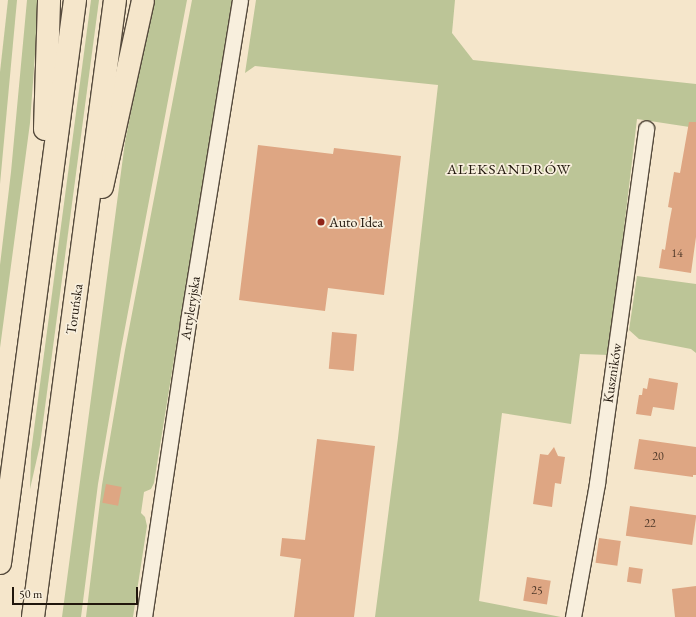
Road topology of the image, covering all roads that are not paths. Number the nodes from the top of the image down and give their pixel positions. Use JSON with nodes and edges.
{"nodes":[{"id":1,"x":49,"y":0,"type":"edge"},
{"id":2,"x":75,"y":0,"type":"edge"},
{"id":3,"x":115,"y":0,"type":"edge"},
{"id":4,"x":143,"y":0,"type":"edge"},
{"id":5,"x":240,"y":0,"type":"edge"},
{"id":6,"x":646,"y":128,"type":"dead end"},
{"id":7,"x":39,"y":268,"type":"junction"},
{"id":8,"x":70,"y":339,"type":"junction"},
{"id":9,"x":0,"y":563,"type":"edge"},
{"id":10,"x":33,"y":617,"type":"edge"},
{"id":11,"x":144,"y":617,"type":"edge"},
{"id":12,"x":574,"y":617,"type":"edge"}],
"edges":[{"from":1,"to":7,"type":"highway"},
{"from":2,"to":7,"type":"highway"},
{"from":3,"to":8,"type":"highway","name":"Toruńska"},
{"from":4,"to":8,"type":"highway"},
{"from":5,"to":11,"type":"street","name":"Artyleryjska"},
{"from":6,"to":12,"type":"street","name":"Kuszników"},
{"from":7,"to":9,"type":"highway"},
{"from":8,"to":10,"type":"highway","name":"Toruńska"}]}
